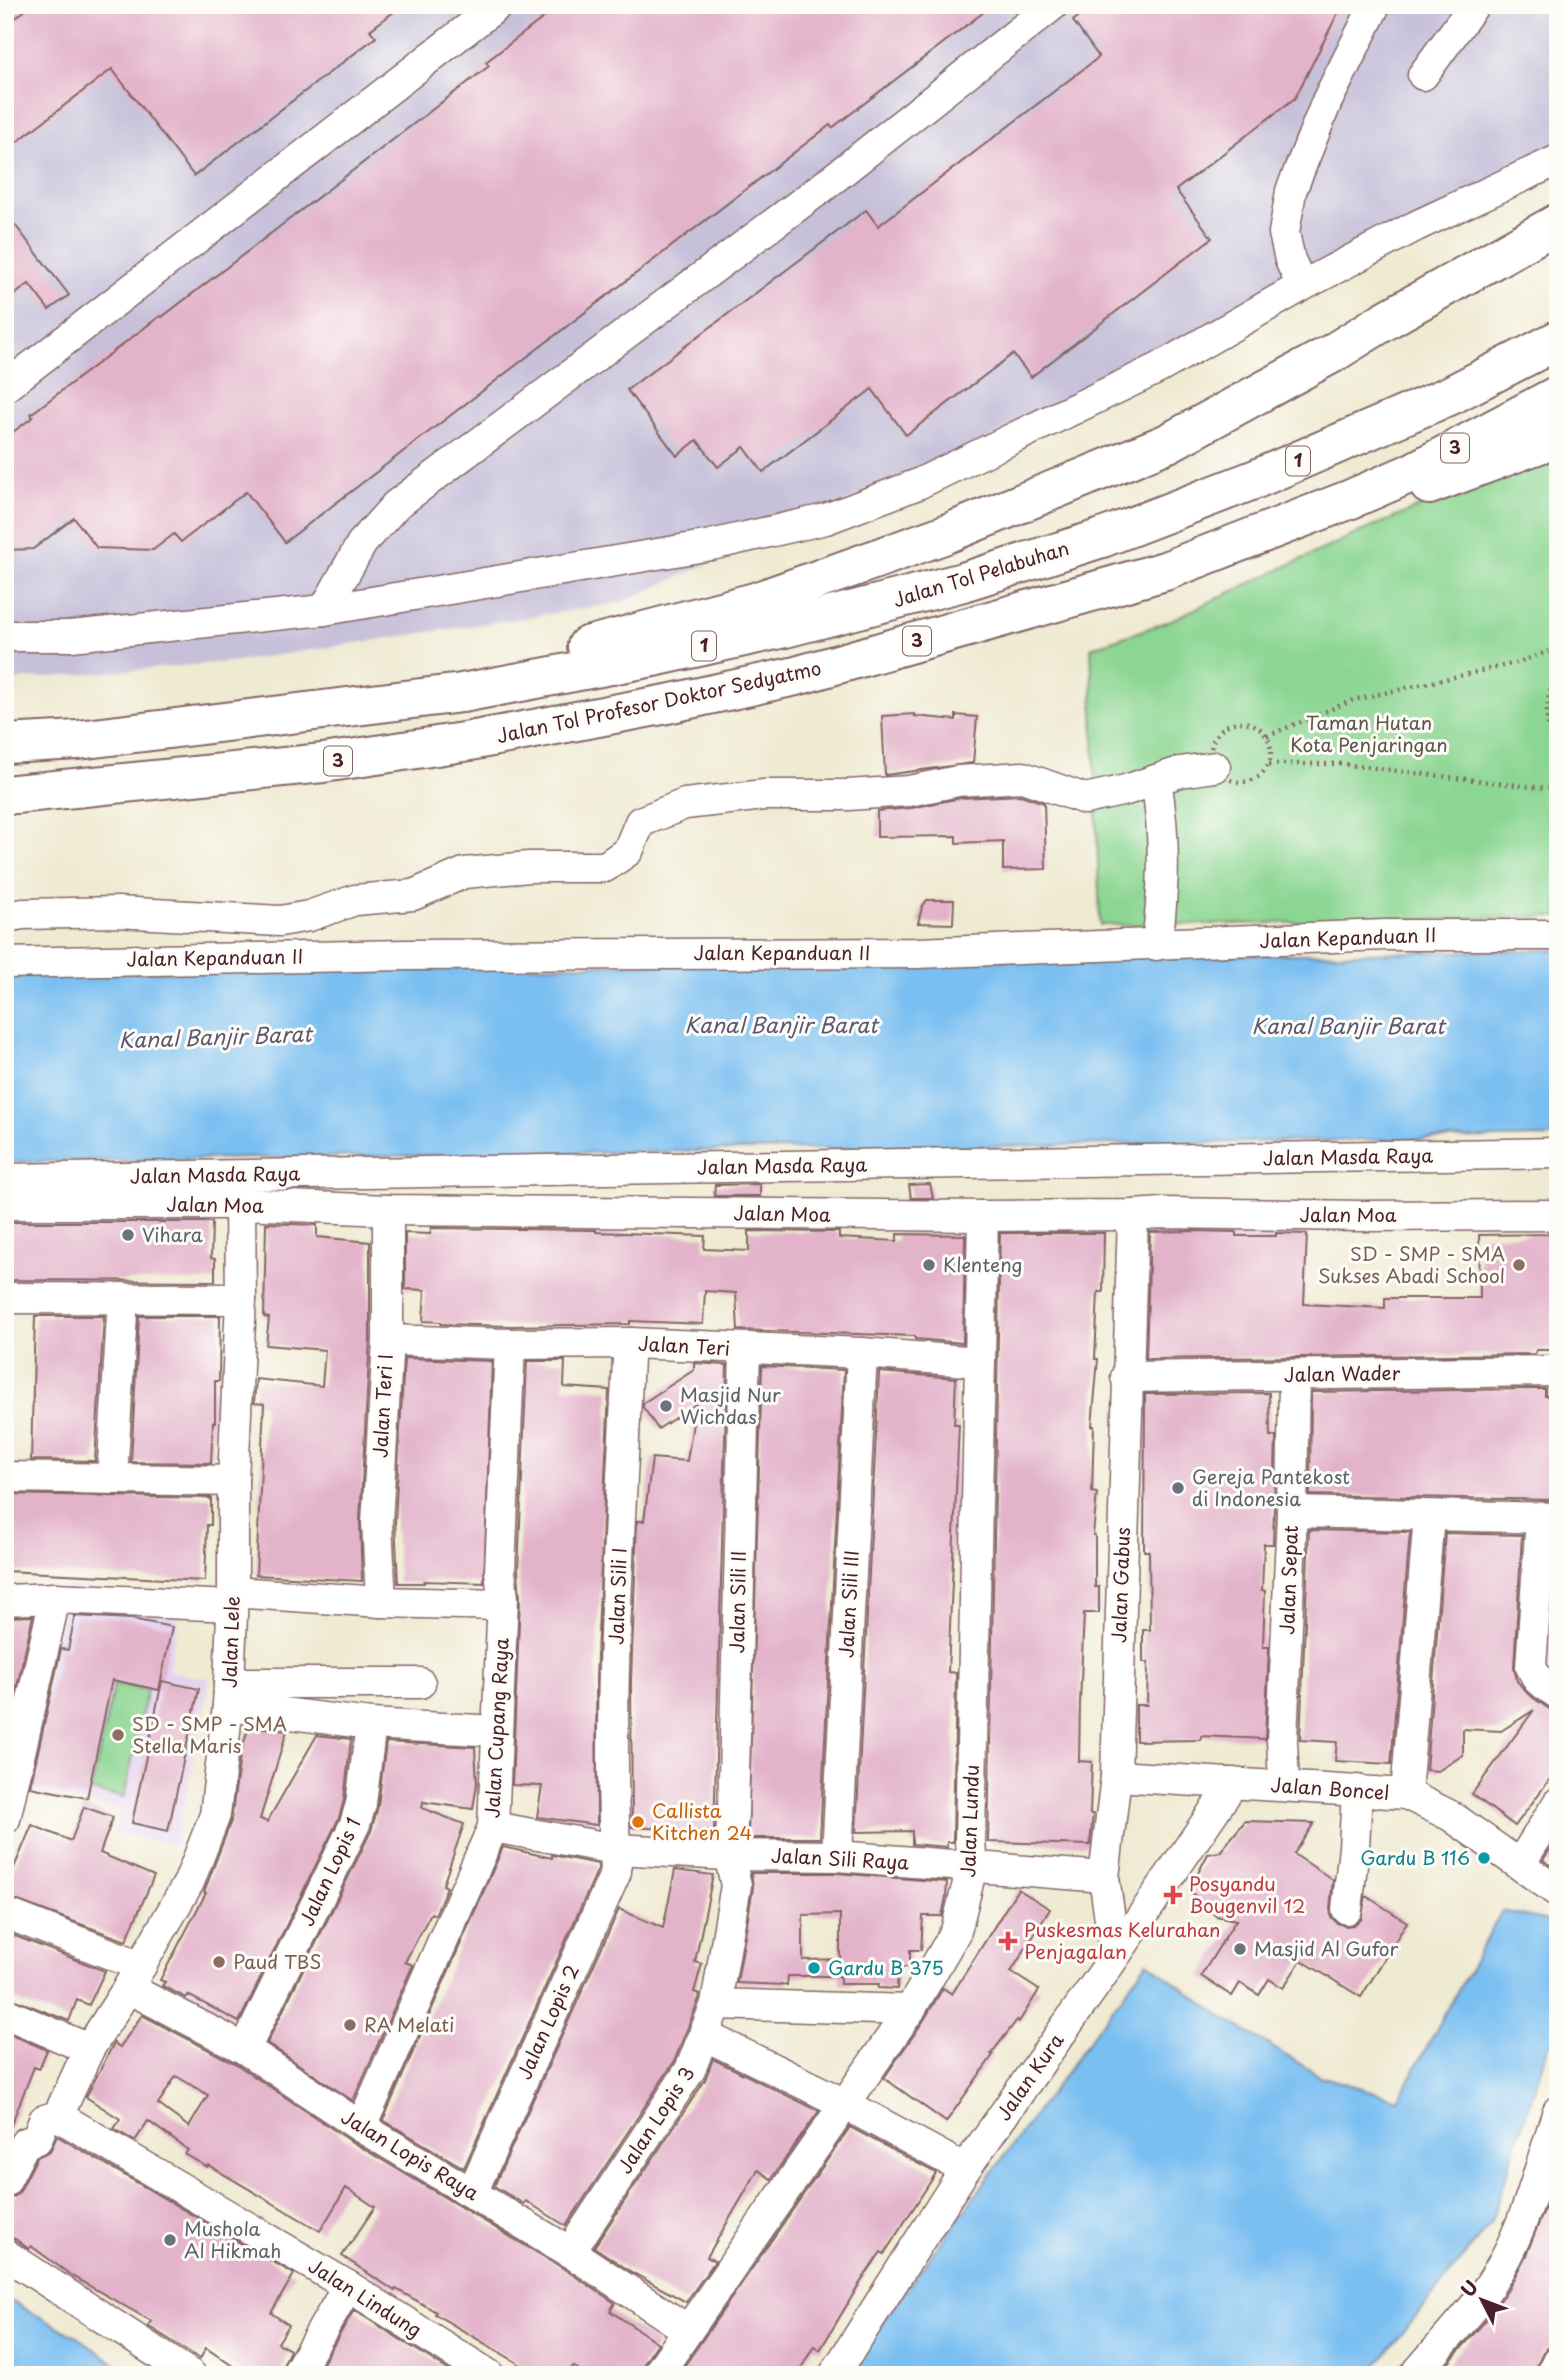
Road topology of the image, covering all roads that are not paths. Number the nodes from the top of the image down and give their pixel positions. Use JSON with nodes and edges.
{"nodes":[{"id":1,"x":498,"y":5,"type":"edge"},
{"id":2,"x":1054,"y":5,"type":"edge"},
{"id":3,"x":1375,"y":5,"type":"edge"},
{"id":4,"x":1474,"y":5,"type":"edge"},
{"id":5,"x":1423,"y":75,"type":"dead end"},
{"id":6,"x":1558,"y":160,"type":"edge"},
{"id":7,"x":1558,"y":223,"type":"edge"},
{"id":8,"x":1302,"y":286,"type":"junction"},
{"id":9,"x":1558,"y":340,"type":"edge"},
{"id":10,"x":5,"y":387,"type":"edge"},
{"id":11,"x":1558,"y":394,"type":"edge"},
{"id":12,"x":1558,"y":437,"type":"edge"},
{"id":13,"x":1350,"y":499,"type":"junction"},
{"id":14,"x":324,"y":610,"type":"junction"},
{"id":15,"x":5,"y":636,"type":"edge"},
{"id":16,"x":372,"y":702,"type":"junction"},
{"id":17,"x":5,"y":744,"type":"edge"},
{"id":18,"x":1215,"y":767,"type":"road end"},
{"id":19,"x":1156,"y":780,"type":"junction"},
{"id":20,"x":5,"y":795,"type":"edge"},
{"id":21,"x":5,"y":917,"type":"edge"},
{"id":22,"x":1558,"y":935,"type":"edge"},
{"id":23,"x":1157,"y":945,"type":"junction"},
{"id":24,"x":5,"y":963,"type":"edge"},
{"id":25,"x":1558,"y":1153,"type":"edge"},
{"id":26,"x":5,"y":1179,"type":"edge"},
{"id":27,"x":5,"y":1204,"type":"edge"},
{"id":28,"x":240,"y":1204,"type":"junction"},
{"id":29,"x":388,"y":1210,"type":"junction"},
{"id":30,"x":1133,"y":1215,"type":"junction"},
{"id":31,"x":1558,"y":1215,"type":"edge"},
{"id":32,"x":984,"y":1216,"type":"junction"},
{"id":33,"x":5,"y":1298,"type":"edge"},
{"id":34,"x":123,"y":1298,"type":"junction"},
{"id":35,"x":241,"y":1299,"type":"junction"},
{"id":36,"x":388,"y":1340,"type":"junction"},
{"id":37,"x":631,"y":1343,"type":"junction"},
{"id":38,"x":510,"y":1345,"type":"junction"},
{"id":39,"x":745,"y":1349,"type":"junction"},
{"id":40,"x":862,"y":1353,"type":"junction"},
{"id":41,"x":981,"y":1362,"type":"junction"},
{"id":42,"x":1558,"y":1371,"type":"edge"},
{"id":43,"x":1294,"y":1375,"type":"junction"},
{"id":44,"x":1126,"y":1377,"type":"junction"},
{"id":45,"x":5,"y":1477,"type":"edge"},
{"id":46,"x":112,"y":1478,"type":"junction"},
{"id":47,"x":233,"y":1481,"type":"junction"},
{"id":48,"x":1292,"y":1512,"type":"junction"},
{"id":49,"x":1429,"y":1516,"type":"junction"},
{"id":50,"x":1549,"y":1517,"type":"edge"},
{"id":51,"x":55,"y":1598,"type":"junction"},
{"id":52,"x":232,"y":1599,"type":"junction"},
{"id":53,"x":5,"y":1600,"type":"edge"},
{"id":54,"x":381,"y":1602,"type":"junction"},
{"id":55,"x":502,"y":1605,"type":"junction"},
{"id":56,"x":420,"y":1683,"type":"dead end"},
{"id":57,"x":228,"y":1694,"type":"junction"},
{"id":58,"x":1558,"y":1694,"type":"edge"},
{"id":59,"x":371,"y":1724,"type":"junction"},
{"id":60,"x":496,"y":1731,"type":"junction"},
{"id":61,"x":1116,"y":1776,"type":"junction"},
{"id":62,"x":1233,"y":1783,"type":"junction"},
{"id":63,"x":1283,"y":1785,"type":"junction"},
{"id":64,"x":1357,"y":1790,"type":"junction"},
{"id":65,"x":1406,"y":1794,"type":"junction"},
{"id":66,"x":1558,"y":1803,"type":"edge"},
{"id":67,"x":5,"y":1819,"type":"edge"},
{"id":68,"x":493,"y":1827,"type":"junction"},
{"id":69,"x":615,"y":1849,"type":"junction"},
{"id":70,"x":729,"y":1855,"type":"junction"},
{"id":71,"x":837,"y":1856,"type":"junction"},
{"id":72,"x":1520,"y":1864,"type":"junction"},
{"id":73,"x":972,"y":1867,"type":"junction"},
{"id":74,"x":1104,"y":1877,"type":"junction"},
{"id":75,"x":1558,"y":1892,"type":"edge"},
{"id":76,"x":1346,"y":1909,"type":"dead end"},
{"id":77,"x":5,"y":1913,"type":"edge"},
{"id":78,"x":1115,"y":1954,"type":"junction"},
{"id":79,"x":134,"y":1977,"type":"junction"},
{"id":80,"x":716,"y":2004,"type":"junction"},
{"id":81,"x":910,"y":2010,"type":"junction"},
{"id":82,"x":5,"y":2013,"type":"edge"},
{"id":83,"x":704,"y":2035,"type":"junction"},
{"id":84,"x":89,"y":2049,"type":"junction"},
{"id":85,"x":245,"y":2049,"type":"junction"},
{"id":86,"x":843,"y":2103,"type":"junction"},
{"id":87,"x":1558,"y":2111,"type":"edge"},
{"id":88,"x":58,"y":2116,"type":"junction"},
{"id":89,"x":361,"y":2127,"type":"junction"},
{"id":90,"x":15,"y":2139,"type":"edge"},
{"id":91,"x":965,"y":2169,"type":"junction"},
{"id":92,"x":5,"y":2182,"type":"edge"},
{"id":93,"x":472,"y":2193,"type":"junction"},
{"id":94,"x":570,"y":2252,"type":"junction"},
{"id":95,"x":5,"y":2254,"type":"edge"},
{"id":96,"x":348,"y":2286,"type":"junction"},
{"id":97,"x":688,"y":2330,"type":"junction"},
{"id":98,"x":1558,"y":2361,"type":"edge"},
{"id":99,"x":191,"y":2375,"type":"edge"},
{"id":100,"x":296,"y":2375,"type":"edge"},
{"id":101,"x":489,"y":2375,"type":"edge"},
{"id":102,"x":657,"y":2375,"type":"edge"},
{"id":103,"x":834,"y":2375,"type":"edge"},
{"id":104,"x":1415,"y":2375,"type":"edge"},
{"id":105,"x":1549,"y":2375,"type":"edge"}],
"edges":[{"from":1,"to":10,"type":"street"},
{"from":2,"to":14,"type":"street"},
{"from":3,"to":8,"type":"street"},
{"from":4,"to":5,"type":"street"},
{"from":6,"to":8,"type":"street"},
{"from":7,"to":16,"type":"highway"},
{"from":8,"to":14,"type":"street"},
{"from":9,"to":16,"type":"highway","name":"Jalan Tol Pelabuhan","number":"1"},
{"from":11,"to":13,"type":"highway","name":"Jalan Tol Profesor Doktor Sedyatmo","number":"3"},
{"from":12,"to":13,"type":"highway"},
{"from":13,"to":20,"type":"highway","name":"Jalan Tol Profesor Doktor Sedyatmo","number":"3"},
{"from":14,"to":15,"type":"street"},
{"from":16,"to":17,"type":"highway"},
{"from":18,"to":19,"type":"street"},
{"from":19,"to":21,"type":"street","name":"Jalan Kepanduan II"},
{"from":19,"to":23,"type":"street"},
{"from":22,"to":23,"type":"street","name":"Jalan Kepanduan II"},
{"from":23,"to":24,"type":"street","name":"Jalan Kepanduan II"},
{"from":25,"to":26,"type":"street","name":"Jalan Masda Raya"},
{"from":27,"to":28,"type":"street","name":"Jalan Moa"},
{"from":28,"to":29,"type":"street","name":"Jalan Moa"},
{"from":28,"to":35,"type":"street","name":"Jalan Lele"},
{"from":29,"to":32,"type":"street","name":"Jalan Moa"},
{"from":29,"to":36,"type":"street","name":"Jalan Teri I"},
{"from":30,"to":31,"type":"street","name":"Jalan Moa"},
{"from":30,"to":32,"type":"street","name":"Jalan Moa"},
{"from":30,"to":44,"type":"street","name":"Jalan Gabus"},
{"from":32,"to":41,"type":"street","name":"Jalan Lundu"},
{"from":33,"to":34,"type":"street"},
{"from":34,"to":35,"type":"street"},
{"from":34,"to":46,"type":"street"},
{"from":35,"to":47,"type":"street","name":"Jalan Lele"},
{"from":36,"to":38,"type":"street","name":"Jalan Teri"},
{"from":36,"to":54,"type":"street","name":"Jalan Teri I"},
{"from":37,"to":38,"type":"street","name":"Jalan Teri"},
{"from":37,"to":39,"type":"street","name":"Jalan Teri"},
{"from":37,"to":69,"type":"street","name":"Jalan Sili I"},
{"from":38,"to":55,"type":"street","name":"Jalan Cupang Raya"},
{"from":39,"to":40,"type":"street","name":"Jalan Teri"},
{"from":39,"to":70,"type":"street","name":"Jalan Sili II"},
{"from":40,"to":41,"type":"street","name":"Jalan Teri"},
{"from":40,"to":71,"type":"street","name":"Jalan Sili III"},
{"from":41,"to":73,"type":"street","name":"Jalan Lundu"},
{"from":42,"to":43,"type":"street","name":"Jalan Wader"},
{"from":43,"to":44,"type":"street","name":"Jalan Wader"},
{"from":43,"to":48,"type":"street","name":"Jalan Sepat"},
{"from":44,"to":61,"type":"street","name":"Jalan Gabus"},
{"from":45,"to":46,"type":"street"},
{"from":46,"to":47,"type":"street"},
{"from":47,"to":52,"type":"street","name":"Jalan Lele"},
{"from":48,"to":49,"type":"street"},
{"from":48,"to":63,"type":"street","name":"Jalan Sepat"},
{"from":49,"to":50,"type":"street"},
{"from":49,"to":65,"type":"street"},
{"from":50,"to":58,"type":"street"},
{"from":51,"to":52,"type":"street"},
{"from":51,"to":53,"type":"street"},
{"from":51,"to":67,"type":"street"},
{"from":52,"to":54,"type":"street"},
{"from":52,"to":57,"type":"street","name":"Jalan Lele"},
{"from":54,"to":55,"type":"street"},
{"from":55,"to":60,"type":"street","name":"Jalan Cupang Raya"},
{"from":56,"to":57,"type":"street"},
{"from":57,"to":59,"type":"street"},
{"from":57,"to":79,"type":"street","name":"Jalan Lele"},
{"from":59,"to":60,"type":"street"},
{"from":59,"to":85,"type":"street","name":"Jalan Lopis 1"},
{"from":60,"to":68,"type":"street","name":"Jalan Cupang Raya"},
{"from":61,"to":62,"type":"street","name":"Jalan Boncel"},
{"from":61,"to":74,"type":"street","name":"Jalan Gabus"},
{"from":62,"to":63,"type":"street","name":"Jalan Boncel"},
{"from":62,"to":78,"type":"street","name":"Jalan Kura"},
{"from":63,"to":64,"type":"street","name":"Jalan Boncel"},
{"from":64,"to":65,"type":"street","name":"Jalan Boncel"},
{"from":64,"to":76,"type":"street"},
{"from":65,"to":72,"type":"street","name":"Jalan Boncel"},
{"from":66,"to":72,"type":"street"},
{"from":68,"to":69,"type":"street","name":"Jalan Sili Raya"},
{"from":68,"to":89,"type":"street","name":"Jalan Cupang Raya"},
{"from":69,"to":70,"type":"street","name":"Jalan Sili Raya"},
{"from":69,"to":93,"type":"street","name":"Jalan Lopis 2"},
{"from":70,"to":71,"type":"street","name":"Jalan Sili Raya"},
{"from":70,"to":80,"type":"street","name":"Jalan Lopis 3"},
{"from":71,"to":73,"type":"street","name":"Jalan Sili Raya"},
{"from":72,"to":75,"type":"street","name":"Jalan Boncel"},
{"from":73,"to":74,"type":"street","name":"Jalan Sili Raya"},
{"from":73,"to":81,"type":"street","name":"Jalan Lundu"},
{"from":74,"to":78,"type":"street","name":"Jalan Gabus"},
{"from":77,"to":79,"type":"street","name":"Jalan Lopis Raya"},
{"from":78,"to":91,"type":"street","name":"Jalan Kura"},
{"from":79,"to":84,"type":"street","name":"Jalan Lele"},
{"from":79,"to":85,"type":"street","name":"Jalan Lopis Raya"},
{"from":80,"to":81,"type":"street"},
{"from":80,"to":83,"type":"street","name":"Jalan Lopis 3"},
{"from":81,"to":86,"type":"street","name":"Jalan Lundu"},
{"from":82,"to":84,"type":"street"},
{"from":83,"to":86,"type":"street"},
{"from":83,"to":94,"type":"street","name":"Jalan Lopis 3"},
{"from":84,"to":88,"type":"street","name":"Jalan Lele"},
{"from":85,"to":89,"type":"street","name":"Jalan Lopis Raya"},
{"from":86,"to":91,"type":"street"},
{"from":86,"to":97,"type":"street","name":"Jalan Lundu"},
{"from":87,"to":104,"type":"street"},
{"from":88,"to":90,"type":"street","name":"Jalan Lele"},
{"from":88,"to":96,"type":"street","name":"Jalan Lindung"},
{"from":89,"to":93,"type":"street","name":"Jalan Lopis Raya"},
{"from":90,"to":92,"type":"street","name":"Jalan Lele"},
{"from":91,"to":103,"type":"street","name":"Jalan Kura"},
{"from":93,"to":94,"type":"street","name":"Jalan Lopis Raya"},
{"from":94,"to":97,"type":"street","name":"Jalan Lopis Raya"},
{"from":95,"to":99,"type":"street"},
{"from":96,"to":100,"type":"street"},
{"from":96,"to":101,"type":"street","name":"Jalan Lindung"},
{"from":97,"to":102,"type":"street","name":"Jalan Lundu"},
{"from":98,"to":105,"type":"street"}]}
